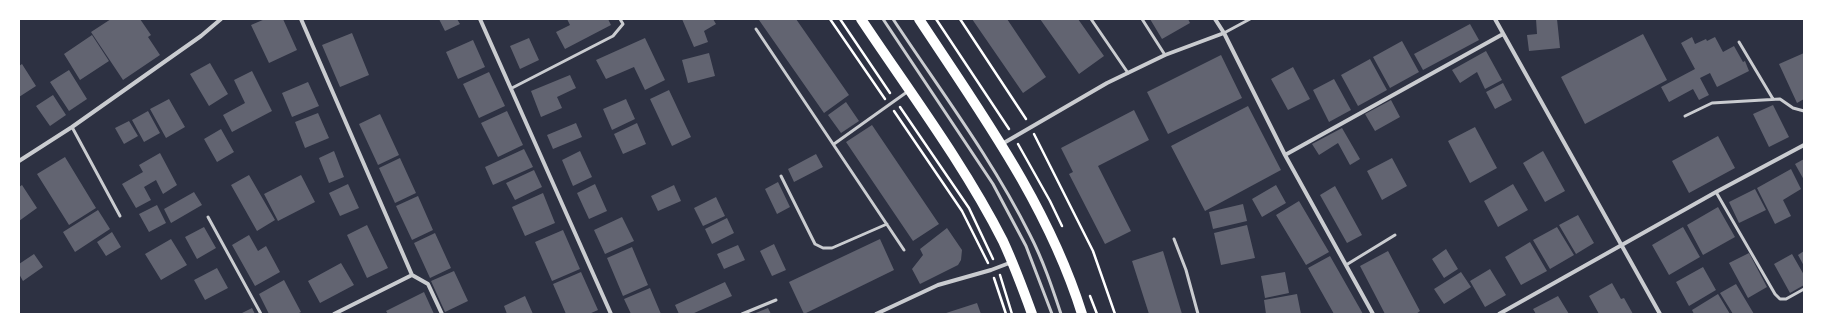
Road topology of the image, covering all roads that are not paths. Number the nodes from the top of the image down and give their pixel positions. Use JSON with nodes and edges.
{"nodes":[{"id":1,"x":221,"y":19,"type":"edge"},
{"id":2,"x":301,"y":19,"type":"edge"},
{"id":3,"x":480,"y":19,"type":"edge"},
{"id":4,"x":620,"y":19,"type":"edge"},
{"id":5,"x":861,"y":19,"type":"edge"},
{"id":6,"x":884,"y":19,"type":"edge"},
{"id":7,"x":893,"y":19,"type":"edge"},
{"id":8,"x":919,"y":19,"type":"edge"},
{"id":9,"x":1091,"y":19,"type":"edge"},
{"id":10,"x":1142,"y":19,"type":"edge"},
{"id":11,"x":1215,"y":19,"type":"edge"},
{"id":12,"x":1250,"y":19,"type":"edge"},
{"id":13,"x":1495,"y":19,"type":"edge"},
{"id":14,"x":756,"y":29,"type":"dead end"},
{"id":15,"x":1224,"y":33,"type":"junction"},
{"id":16,"x":1503,"y":34,"type":"junction"},
{"id":17,"x":1739,"y":42,"type":"dead end"},
{"id":18,"x":1165,"y":55,"type":"junction"},
{"id":19,"x":1128,"y":74,"type":"junction"},
{"id":20,"x":512,"y":88,"type":"junction"},
{"id":21,"x":909,"y":90,"type":"junction"},
{"id":22,"x":1773,"y":99,"type":"junction"},
{"id":23,"x":1804,"y":111,"type":"edge"},
{"id":24,"x":1685,"y":116,"type":"dead end"},
{"id":25,"x":72,"y":127,"type":"junction"},
{"id":26,"x":834,"y":144,"type":"junction"},
{"id":27,"x":1002,"y":144,"type":"junction"},
{"id":28,"x":1804,"y":145,"type":"edge"},
{"id":29,"x":1285,"y":155,"type":"junction"},
{"id":30,"x":19,"y":161,"type":"edge"},
{"id":31,"x":781,"y":176,"type":"dead end"},
{"id":32,"x":1716,"y":192,"type":"junction"},
{"id":33,"x":120,"y":216,"type":"dead end"},
{"id":34,"x":208,"y":217,"type":"dead end"},
{"id":35,"x":887,"y":224,"type":"junction"},
{"id":36,"x":1395,"y":235,"type":"dead end"},
{"id":37,"x":1174,"y":239,"type":"dead end"},
{"id":38,"x":1620,"y":245,"type":"junction"},
{"id":39,"x":904,"y":250,"type":"dead end"},
{"id":40,"x":1012,"y":262,"type":"junction"},
{"id":41,"x":1346,"y":265,"type":"junction"},
{"id":42,"x":412,"y":275,"type":"junction"},
{"id":43,"x":1804,"y":289,"type":"edge"},
{"id":44,"x":776,"y":300,"type":"dead end"},
{"id":45,"x":261,"y":314,"type":"edge"},
{"id":46,"x":334,"y":314,"type":"edge"},
{"id":47,"x":442,"y":314,"type":"edge"},
{"id":48,"x":611,"y":314,"type":"edge"},
{"id":49,"x":742,"y":314,"type":"edge"},
{"id":50,"x":876,"y":314,"type":"edge"},
{"id":51,"x":1032,"y":314,"type":"edge"},
{"id":52,"x":1052,"y":314,"type":"edge"},
{"id":53,"x":1062,"y":314,"type":"edge"},
{"id":54,"x":1082,"y":314,"type":"edge"},
{"id":55,"x":1198,"y":314,"type":"edge"},
{"id":56,"x":1373,"y":314,"type":"edge"},
{"id":57,"x":1499,"y":314,"type":"edge"},
{"id":58,"x":1660,"y":314,"type":"edge"}],
"edges":[{"from":1,"to":25,"type":"street"},
{"from":2,"to":42,"type":"street"},
{"from":3,"to":20,"type":"street"},
{"from":4,"to":20,"type":"lane"},
{"from":5,"to":21,"type":"main road"},
{"from":6,"to":52,"type":"lane"},
{"from":7,"to":53,"type":"lane"},
{"from":8,"to":27,"type":"main road"},
{"from":9,"to":19,"type":"lane"},
{"from":10,"to":18,"type":"lane"},
{"from":11,"to":15,"type":"street"},
{"from":12,"to":15,"type":"lane"},
{"from":13,"to":16,"type":"street"},
{"from":14,"to":26,"type":"lane"},
{"from":15,"to":18,"type":"street"},
{"from":15,"to":29,"type":"street"},
{"from":16,"to":29,"type":"street"},
{"from":16,"to":38,"type":"street"},
{"from":17,"to":22,"type":"lane"},
{"from":18,"to":19,"type":"street"},
{"from":19,"to":27,"type":"street"},
{"from":20,"to":48,"type":"street"},
{"from":21,"to":26,"type":"lane"},
{"from":21,"to":40,"type":"main road"},
{"from":22,"to":23,"type":"lane"},
{"from":22,"to":24,"type":"lane"},
{"from":25,"to":30,"type":"street"},
{"from":25,"to":33,"type":"lane"},
{"from":26,"to":35,"type":"lane"},
{"from":27,"to":54,"type":"main road"},
{"from":28,"to":32,"type":"street"},
{"from":29,"to":41,"type":"street"},
{"from":31,"to":35,"type":"lane"},
{"from":32,"to":38,"type":"street"},
{"from":32,"to":43,"type":"lane"},
{"from":34,"to":45,"type":"lane"},
{"from":35,"to":39,"type":"lane"},
{"from":36,"to":41,"type":"lane"},
{"from":37,"to":55,"type":"lane"},
{"from":38,"to":57,"type":"street"},
{"from":38,"to":58,"type":"street"},
{"from":40,"to":50,"type":"street"},
{"from":40,"to":51,"type":"main road"},
{"from":41,"to":56,"type":"street"},
{"from":42,"to":46,"type":"street"},
{"from":42,"to":47,"type":"street"},
{"from":44,"to":49,"type":"lane"}]}
